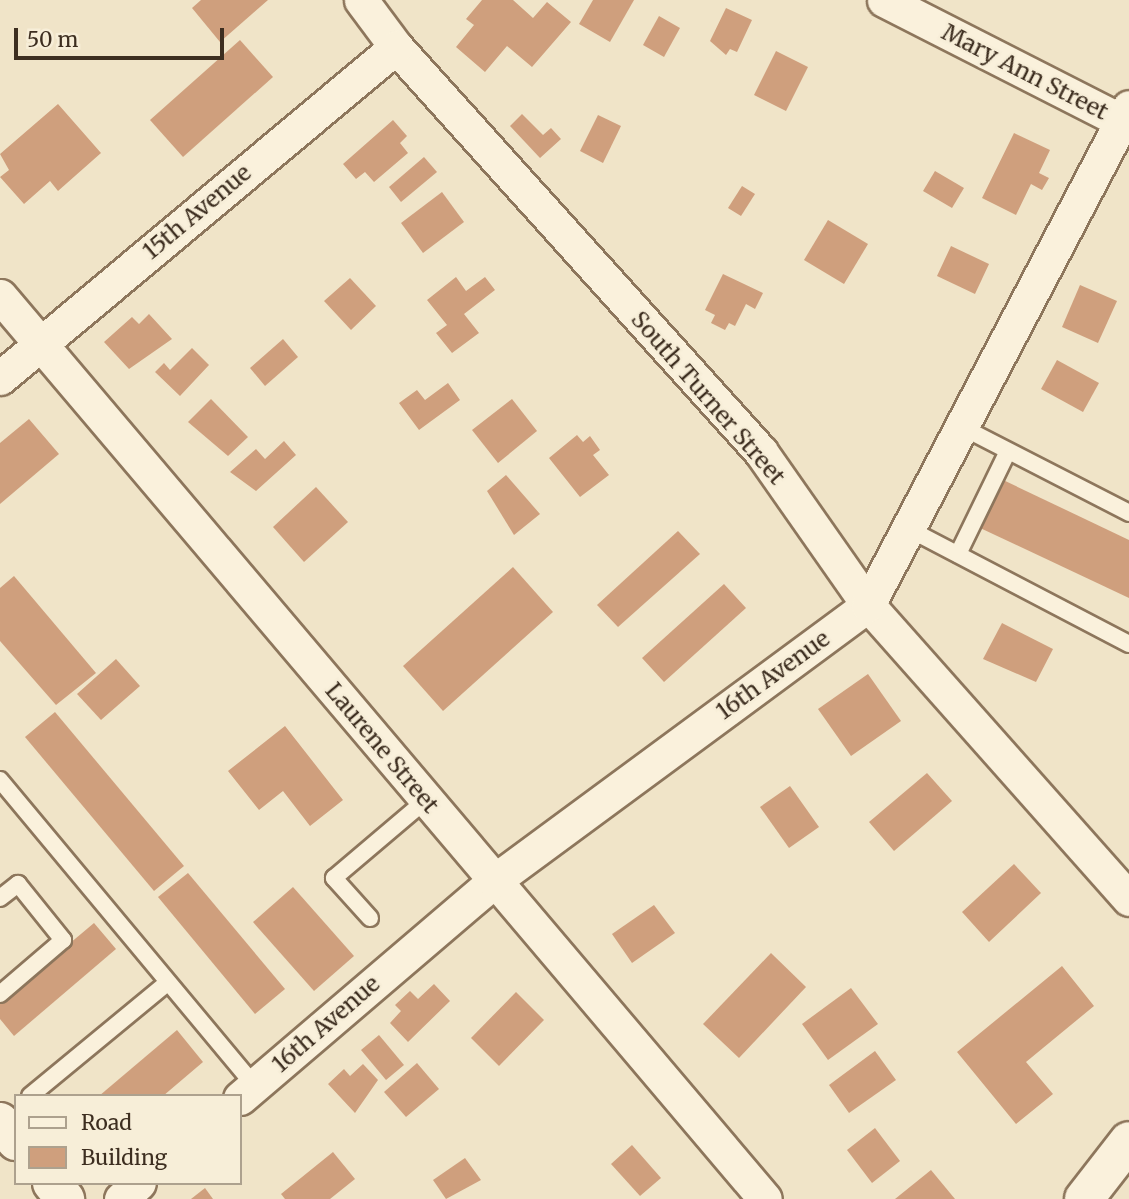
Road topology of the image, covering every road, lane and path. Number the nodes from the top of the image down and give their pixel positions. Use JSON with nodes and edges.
{"nodes":[{"id":1,"x":361,"y":0,"type":"edge"},
{"id":2,"x":884,"y":0,"type":"edge"},
{"id":3,"x":396,"y":47,"type":"junction"},
{"id":4,"x":1126,"y":118,"type":"edge"},
{"id":5,"x":0,"y":296,"type":"edge"},
{"id":6,"x":40,"y":343,"type":"junction"},
{"id":7,"x":0,"y":378,"type":"edge"},
{"id":8,"x":962,"y":427,"type":"junction"},
{"id":9,"x":1008,"y":451,"type":"junction"},
{"id":10,"x":1129,"y":513,"type":"edge"},
{"id":11,"x":909,"y":528,"type":"junction"},
{"id":12,"x":958,"y":554,"type":"junction"},
{"id":13,"x":868,"y":606,"type":"junction"},
{"id":14,"x":1129,"y":644,"type":"edge"},
{"id":15,"x":0,"y":780,"type":"edge"},
{"id":16,"x":426,"y":800,"type":"junction"},
{"id":17,"x":494,"y":881,"type":"junction"},
{"id":18,"x":0,"y":898,"type":"edge"},
{"id":19,"x":1129,"y":899,"type":"edge"},
{"id":20,"x":370,"y":919,"type":"dead end"},
{"id":21,"x":167,"y":982,"type":"junction"},
{"id":22,"x":0,"y":994,"type":"edge"},
{"id":23,"x":247,"y":1092,"type":"edge"},
{"id":24,"x":32,"y":1094,"type":"edge"},
{"id":25,"x":14,"y":1110,"type":"edge"},
{"id":26,"x":0,"y":1122,"type":"edge"},
{"id":27,"x":14,"y":1139,"type":"edge"},
{"id":28,"x":1129,"y":1142,"type":"edge"},
{"id":29,"x":54,"y":1185,"type":"edge"},
{"id":30,"x":137,"y":1185,"type":"edge"},
{"id":31,"x":65,"y":1199,"type":"edge"},
{"id":32,"x":121,"y":1199,"type":"edge"},
{"id":33,"x":765,"y":1199,"type":"edge"},
{"id":34,"x":1084,"y":1199,"type":"edge"}],
"edges":[{"from":1,"to":3,"type":"street","name":"South Turner Street"},
{"from":2,"to":4,"type":"street","name":"Mary Ann Street"},
{"from":3,"to":6,"type":"street","name":"15th Avenue"},
{"from":3,"to":13,"type":"street","name":"South Turner Street"},
{"from":4,"to":8,"type":"street","name":"16th Avenue"},
{"from":5,"to":6,"type":"street","name":"Laurene Street"},
{"from":6,"to":7,"type":"street","name":"15th Avenue"},
{"from":6,"to":16,"type":"street","name":"Laurene Street"},
{"from":8,"to":9,"type":"lane"},
{"from":8,"to":11,"type":"street","name":"16th Avenue"},
{"from":9,"to":10,"type":"lane"},
{"from":9,"to":12,"type":"lane"},
{"from":11,"to":12,"type":"lane"},
{"from":11,"to":13,"type":"street","name":"16th Avenue"},
{"from":12,"to":14,"type":"lane"},
{"from":13,"to":17,"type":"street","name":"16th Avenue"},
{"from":13,"to":19,"type":"street","name":"South Turner Street"},
{"from":15,"to":21,"type":"lane"},
{"from":16,"to":17,"type":"street","name":"Laurene Street"},
{"from":16,"to":20,"type":"lane"},
{"from":17,"to":23,"type":"street","name":"16th Avenue"},
{"from":17,"to":33,"type":"street","name":"Laurene Street"},
{"from":18,"to":22,"type":"lane"},
{"from":21,"to":23,"type":"lane"},
{"from":21,"to":24,"type":"lane"},
{"from":25,"to":26,"type":"lane"},
{"from":26,"to":27,"type":"street"},
{"from":28,"to":34,"type":"street"},
{"from":29,"to":31,"type":"street"},
{"from":30,"to":32,"type":"street"}]}
